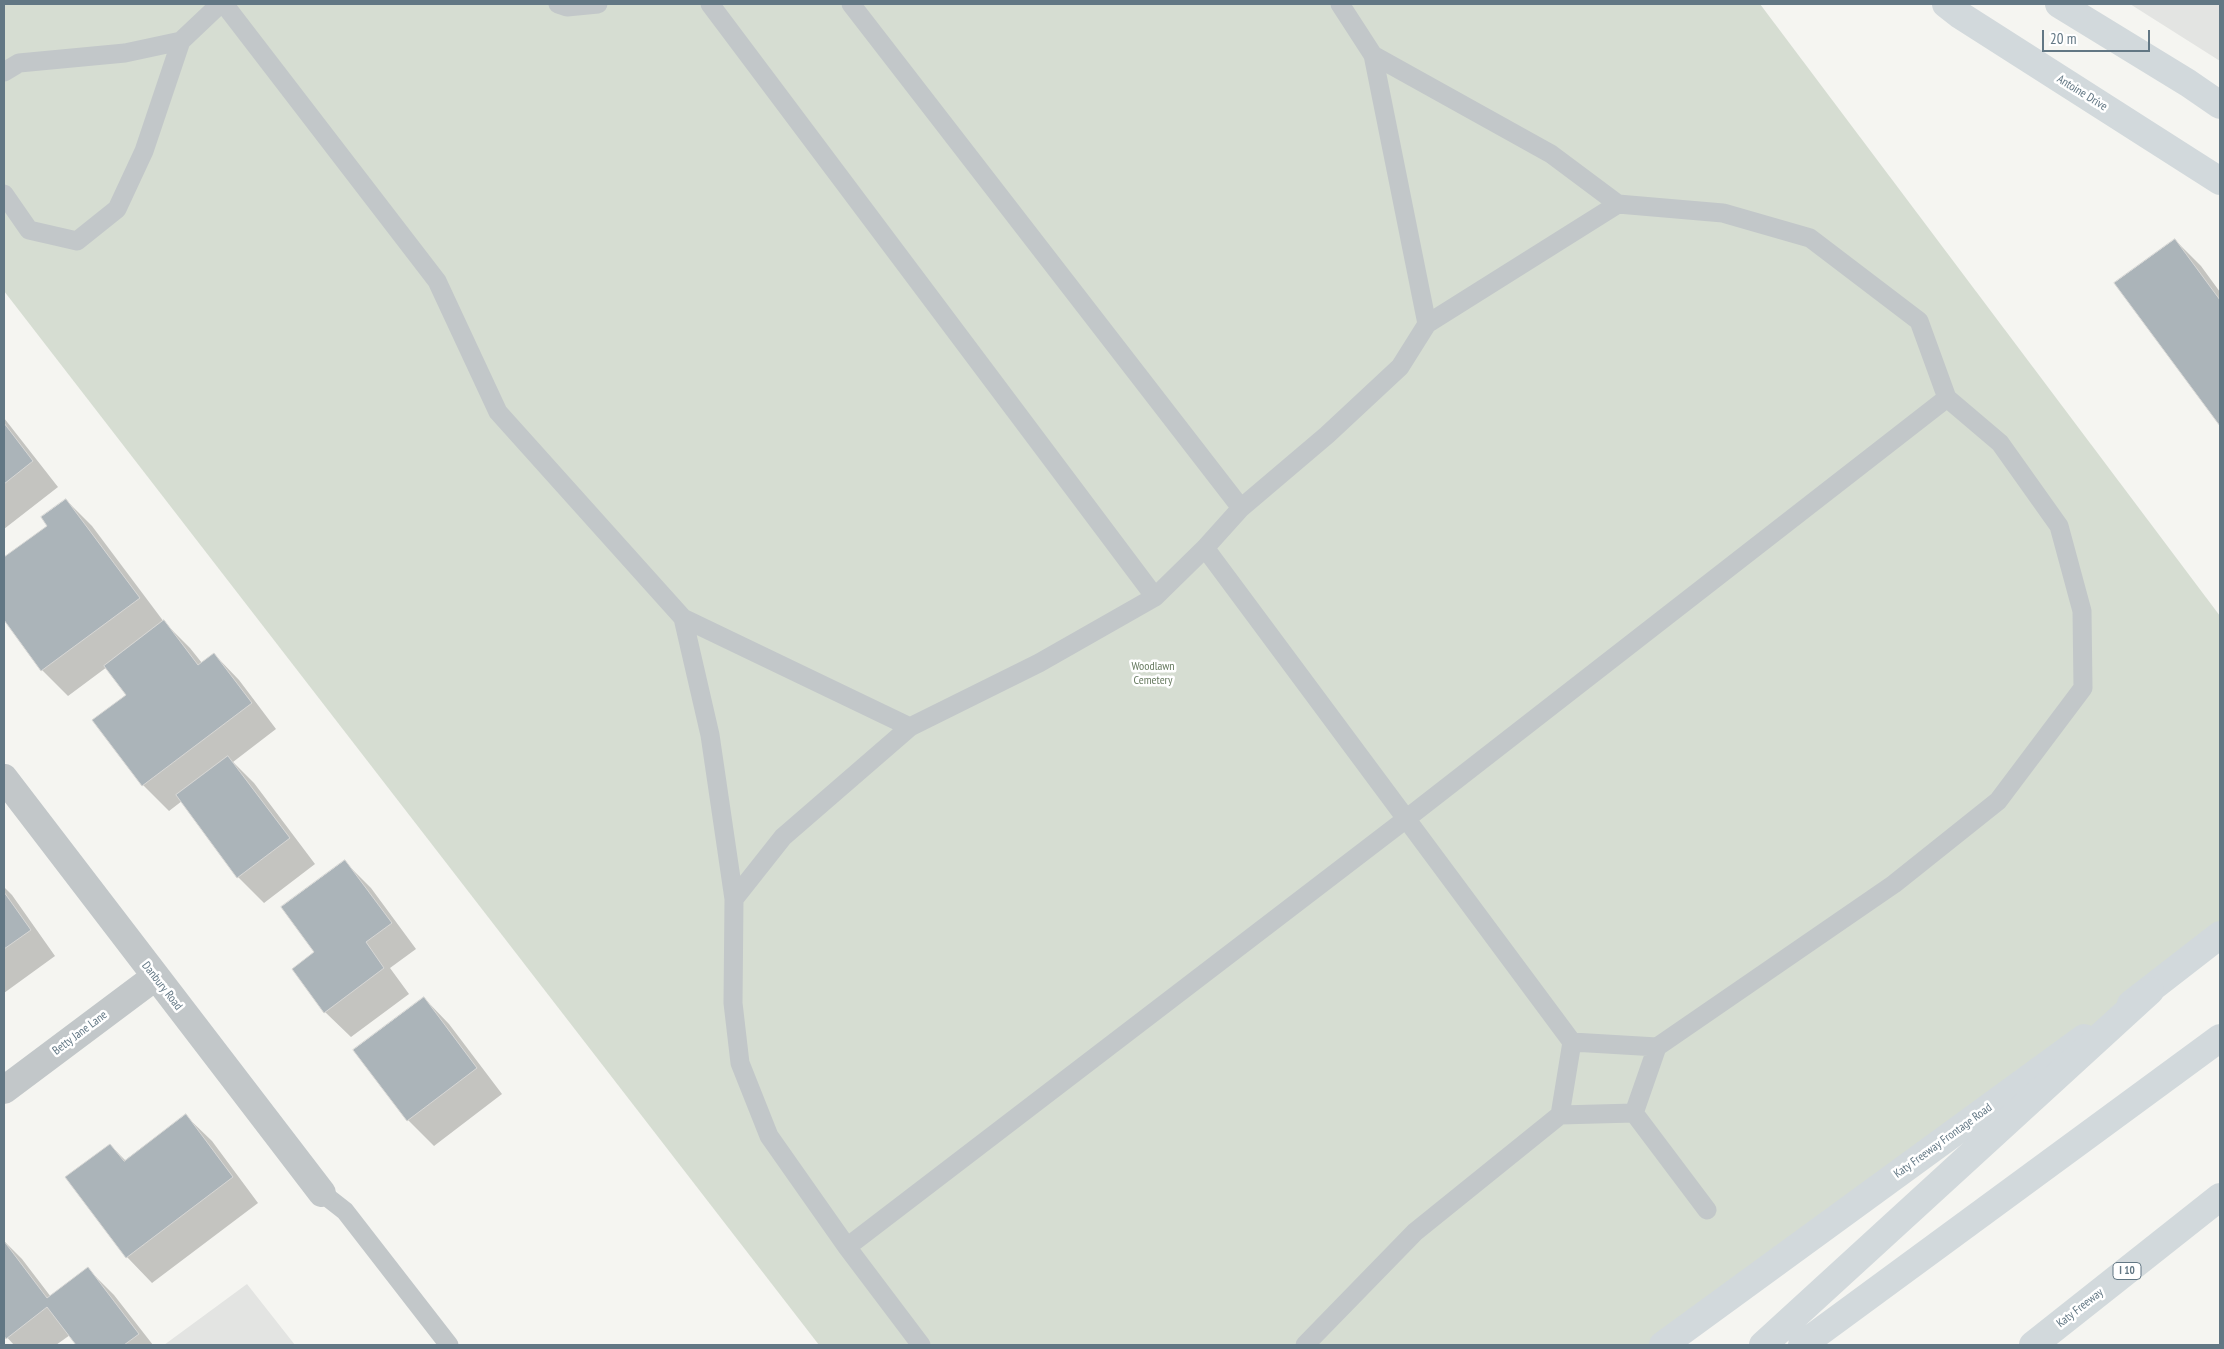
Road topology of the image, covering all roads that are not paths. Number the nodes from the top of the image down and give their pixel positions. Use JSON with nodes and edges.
{"nodes":[{"id":1,"x":220,"y":4,"type":"edge"},
{"id":2,"x":224,"y":4,"type":"edge"},
{"id":3,"x":558,"y":4,"type":"edge"},
{"id":4,"x":598,"y":4,"type":"edge"},
{"id":5,"x":710,"y":4,"type":"edge"},
{"id":6,"x":850,"y":4,"type":"edge"},
{"id":7,"x":1340,"y":4,"type":"edge"},
{"id":8,"x":1946,"y":4,"type":"edge"},
{"id":9,"x":2059,"y":4,"type":"edge"},
{"id":10,"x":181,"y":41,"type":"junction"},
{"id":11,"x":1372,"y":54,"type":"junction"},
{"id":12,"x":4,"y":72,"type":"edge"},
{"id":13,"x":2220,"y":105,"type":"edge"},
{"id":14,"x":2220,"y":181,"type":"edge"},
{"id":15,"x":4,"y":194,"type":"edge"},
{"id":16,"x":1618,"y":204,"type":"junction"},
{"id":17,"x":1426,"y":324,"type":"junction"},
{"id":18,"x":1947,"y":398,"type":"junction"},
{"id":19,"x":1242,"y":508,"type":"junction"},
{"id":20,"x":1206,"y":548,"type":"junction"},
{"id":21,"x":1155,"y":597,"type":"junction"},
{"id":22,"x":684,"y":618,"type":"junction"},
{"id":23,"x":910,"y":727,"type":"junction"},
{"id":24,"x":4,"y":778,"type":"edge"},
{"id":25,"x":1406,"y":819,"type":"junction"},
{"id":26,"x":734,"y":899,"type":"junction"},
{"id":27,"x":2220,"y":935,"type":"edge"},
{"id":28,"x":155,"y":977,"type":"junction"},
{"id":29,"x":2150,"y":990,"type":"junction"},
{"id":30,"x":2220,"y":1038,"type":"edge"},
{"id":31,"x":1572,"y":1042,"type":"junction"},
{"id":32,"x":1657,"y":1047,"type":"junction"},
{"id":33,"x":4,"y":1090,"type":"edge"},
{"id":34,"x":1634,"y":1113,"type":"junction"},
{"id":35,"x":1560,"y":1115,"type":"junction"},
{"id":36,"x":322,"y":1192,"type":"joint"},
{"id":37,"x":2220,"y":1197,"type":"edge"},
{"id":38,"x":1707,"y":1210,"type":"dead end"},
{"id":39,"x":847,"y":1247,"type":"junction"},
{"id":40,"x":449,"y":1345,"type":"edge"},
{"id":41,"x":921,"y":1345,"type":"edge"},
{"id":42,"x":1305,"y":1345,"type":"edge"},
{"id":43,"x":1664,"y":1345,"type":"edge"},
{"id":44,"x":1762,"y":1345,"type":"edge"},
{"id":45,"x":1802,"y":1345,"type":"edge"},
{"id":46,"x":2033,"y":1345,"type":"edge"}],
"edges":[{"from":1,"to":10,"type":"lane"},
{"from":2,"to":22,"type":"lane"},
{"from":3,"to":4,"type":"lane"},
{"from":5,"to":21,"type":"lane"},
{"from":6,"to":19,"type":"lane"},
{"from":7,"to":11,"type":"lane"},
{"from":8,"to":14,"type":"main road","name":"Antoine Drive"},
{"from":9,"to":13,"type":"main road"},
{"from":10,"to":12,"type":"lane"},
{"from":10,"to":15,"type":"lane"},
{"from":11,"to":16,"type":"lane"},
{"from":11,"to":17,"type":"lane"},
{"from":16,"to":17,"type":"lane"},
{"from":16,"to":18,"type":"lane"},
{"from":17,"to":19,"type":"lane"},
{"from":18,"to":25,"type":"lane"},
{"from":18,"to":32,"type":"lane"},
{"from":19,"to":20,"type":"lane"},
{"from":20,"to":21,"type":"lane"},
{"from":20,"to":25,"type":"lane"},
{"from":21,"to":23,"type":"lane"},
{"from":22,"to":23,"type":"lane"},
{"from":22,"to":26,"type":"lane"},
{"from":23,"to":26,"type":"lane"},
{"from":24,"to":28,"type":"street","name":"Danbury Road"},
{"from":25,"to":31,"type":"lane"},
{"from":25,"to":39,"type":"lane"},
{"from":26,"to":39,"type":"lane"},
{"from":27,"to":29,"type":"main road","name":"Katy Freeway Frontage Road"},
{"from":28,"to":33,"type":"street","name":"Betty Jane Lane"},
{"from":28,"to":36,"type":"street","name":"Danbury Road"},
{"from":29,"to":43,"type":"main road","name":"Katy Freeway Frontage Road"},
{"from":29,"to":44,"type":"main road"},
{"from":30,"to":45,"type":"main road"},
{"from":31,"to":32,"type":"lane"},
{"from":31,"to":35,"type":"lane"},
{"from":32,"to":34,"type":"lane"},
{"from":34,"to":35,"type":"lane"},
{"from":34,"to":38,"type":"lane"},
{"from":35,"to":42,"type":"lane"},
{"from":36,"to":40,"type":"lane"},
{"from":37,"to":46,"type":"main road","name":"Katy Freeway","number":"I 10"},
{"from":39,"to":41,"type":"lane"}]}
